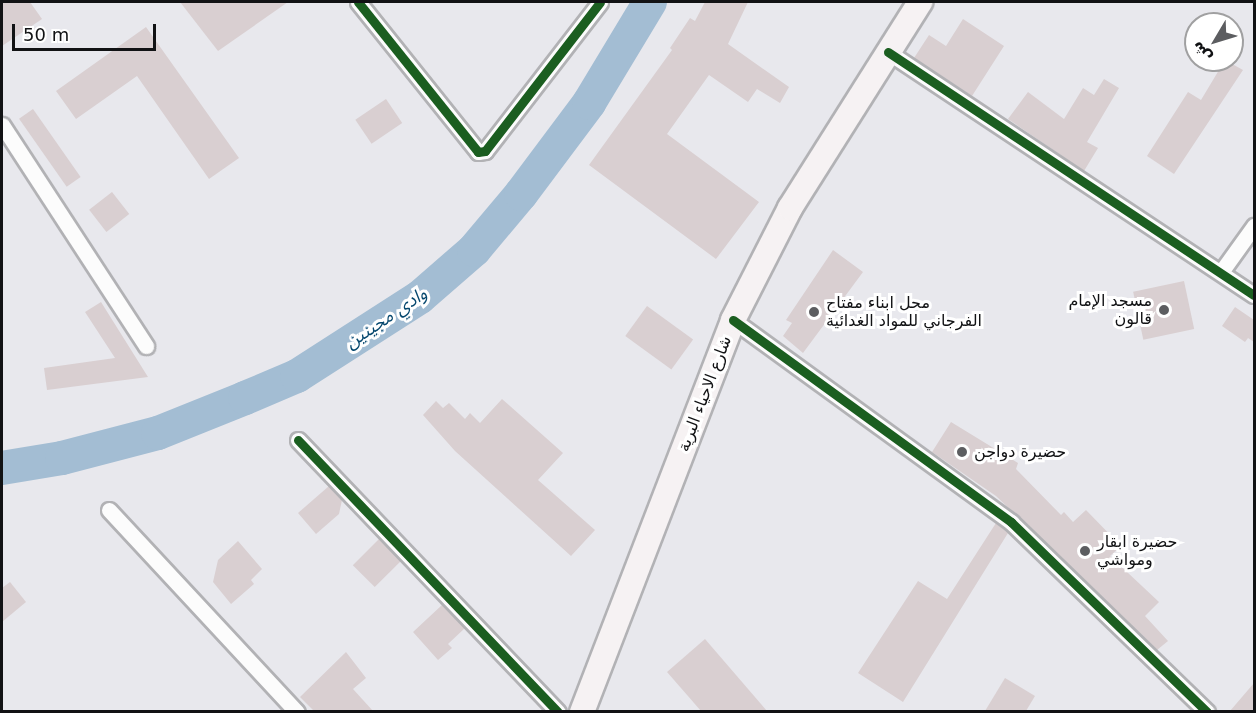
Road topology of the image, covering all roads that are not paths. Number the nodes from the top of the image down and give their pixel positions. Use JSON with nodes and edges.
{"nodes":[{"id":1,"x":358,"y":2,"type":"edge"},
{"id":2,"x":600,"y":2,"type":"edge"},
{"id":3,"x":920,"y":2,"type":"edge"},
{"id":4,"x":888,"y":52,"type":"junction"},
{"id":5,"x":2,"y":126,"type":"edge"},
{"id":6,"x":1254,"y":226,"type":"edge"},
{"id":7,"x":1221,"y":273,"type":"junction"},
{"id":8,"x":1254,"y":295,"type":"edge"},
{"id":9,"x":733,"y":320,"type":"junction"},
{"id":10,"x":146,"y":346,"type":"dead end"},
{"id":11,"x":298,"y":440,"type":"dead end"},
{"id":12,"x":109,"y":510,"type":"dead end"},
{"id":13,"x":297,"y":711,"type":"edge"},
{"id":14,"x":558,"y":711,"type":"edge"},
{"id":15,"x":582,"y":711,"type":"edge"},
{"id":16,"x":1208,"y":711,"type":"edge"}],
"edges":[{"from":1,"to":2,"type":"street"},
{"from":3,"to":4,"type":"main road","name":"شارع الاحياء البرية"},
{"from":4,"to":7,"type":"street"},
{"from":4,"to":9,"type":"main road","name":"شارع الاحياء البرية"},
{"from":5,"to":10,"type":"street"},
{"from":6,"to":7,"type":"street"},
{"from":7,"to":8,"type":"street"},
{"from":9,"to":15,"type":"main road","name":"شارع الاحياء البرية"},
{"from":9,"to":16,"type":"street"},
{"from":11,"to":14,"type":"street"},
{"from":12,"to":13,"type":"street"}]}
